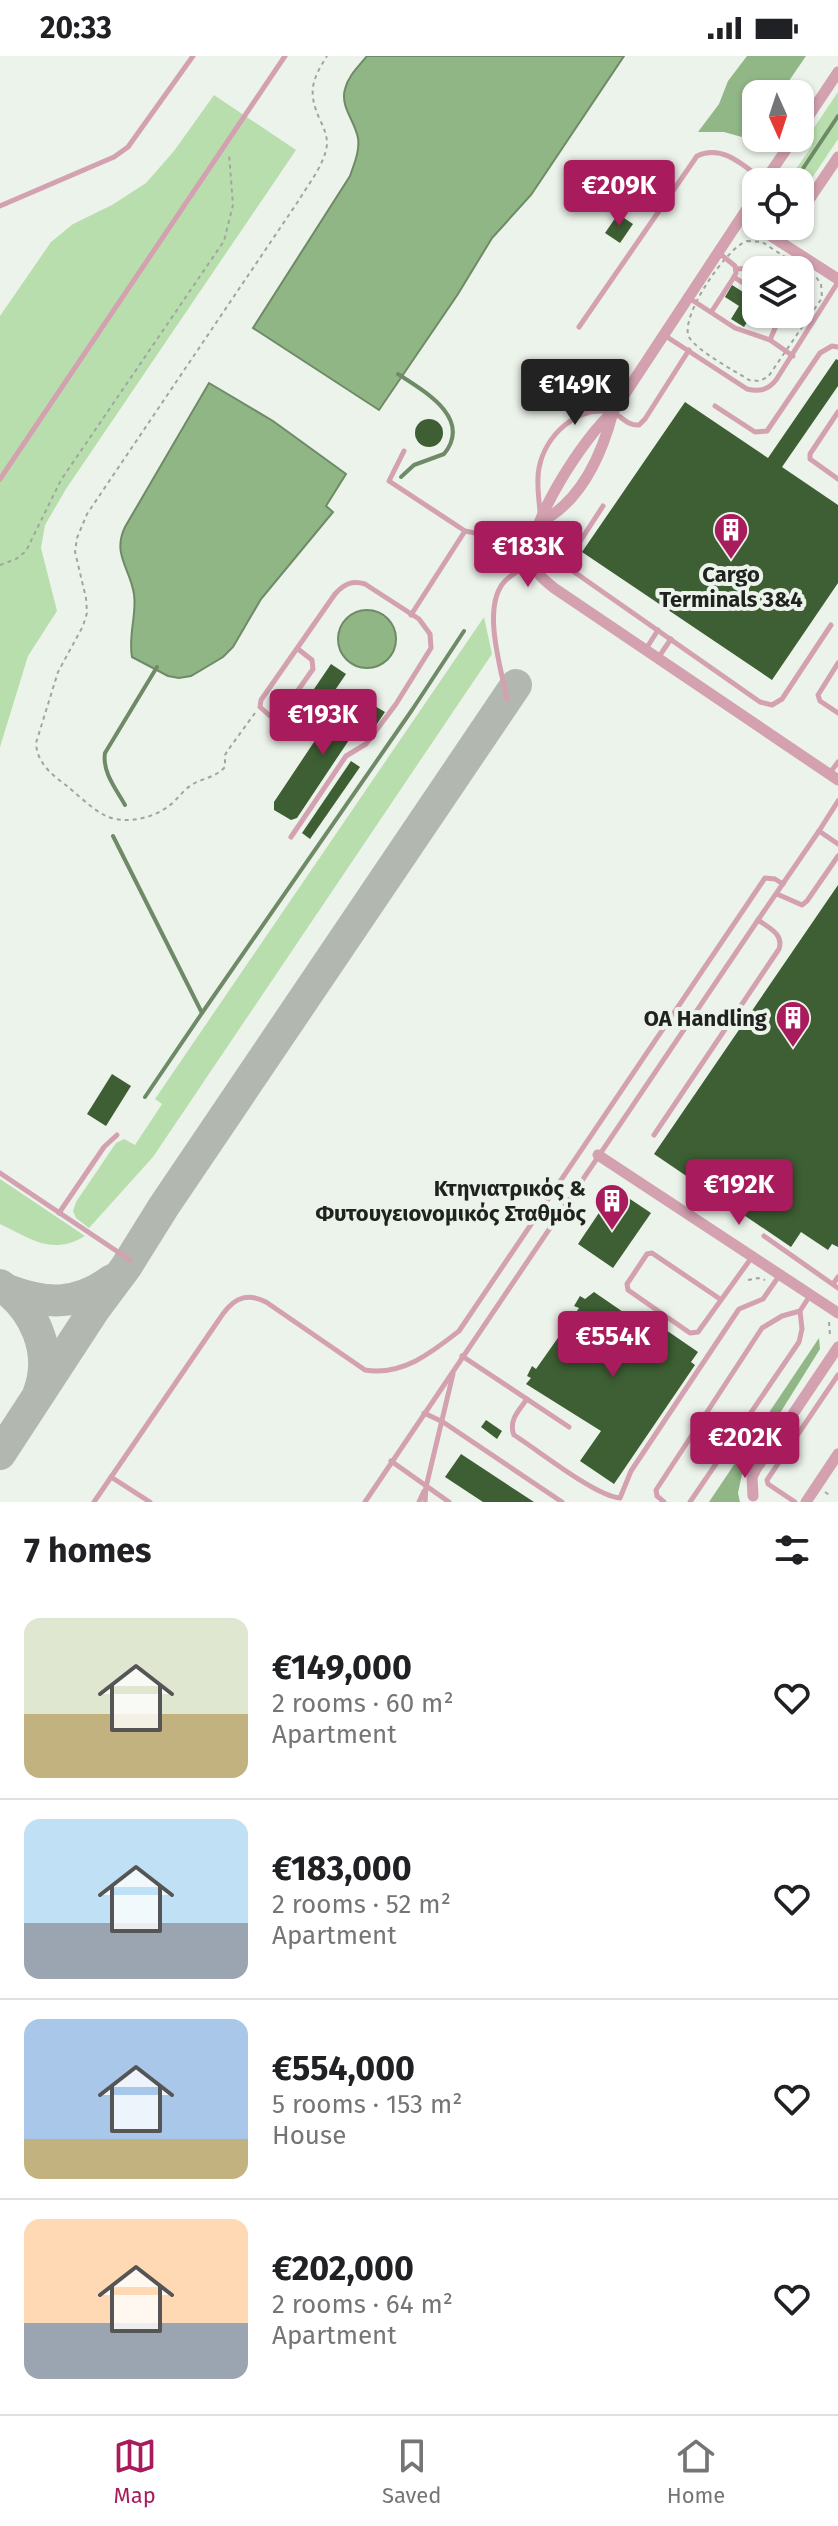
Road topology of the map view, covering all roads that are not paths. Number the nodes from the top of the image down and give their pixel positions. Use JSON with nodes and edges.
{"nodes":[{"id":1,"x":193,"y":56,"type":"edge"},
{"id":2,"x":285,"y":56,"type":"edge"},
{"id":3,"x":838,"y":72,"type":"edge"},
{"id":4,"x":814,"y":108,"type":"edge"},
{"id":5,"x":838,"y":157,"type":"edge"},
{"id":6,"x":746,"y":168,"type":"edge"},
{"id":7,"x":814,"y":192,"type":"edge"},
{"id":8,"x":0,"y":206,"type":"edge"},
{"id":9,"x":742,"y":220,"type":"edge"},
{"id":10,"x":777,"y":240,"type":"edge"},
{"id":11,"x":780,"y":242,"type":"joint"},
{"id":12,"x":722,"y":255,"type":"junction"},
{"id":13,"x":736,"y":269,"type":"junction"},
{"id":14,"x":742,"y":270,"type":"edge"},
{"id":15,"x":734,"y":277,"type":"junction"},
{"id":16,"x":838,"y":281,"type":"edge"},
{"id":17,"x":742,"y":282,"type":"edge"},
{"id":18,"x":692,"y":300,"type":"junction"},
{"id":19,"x":712,"y":311,"type":"junction"},
{"id":20,"x":579,"y":327,"type":"dead end"},
{"id":21,"x":775,"y":328,"type":"edge"},
{"id":22,"x":663,"y":335,"type":"junction"},
{"id":23,"x":770,"y":340,"type":"junction"},
{"id":24,"x":838,"y":347,"type":"edge"},
{"id":25,"x":689,"y":350,"type":"junction"},
{"id":26,"x":793,"y":356,"type":"junction"},
{"id":27,"x":715,"y":406,"type":"dead end"},
{"id":28,"x":613,"y":412,"type":"junction"},
{"id":29,"x":838,"y":412,"type":"edge"},
{"id":30,"x":404,"y":451,"type":"dead end"},
{"id":31,"x":0,"y":479,"type":"edge"},
{"id":32,"x":838,"y":479,"type":"edge"},
{"id":33,"x":603,"y":506,"type":"dead end"},
{"id":34,"x":541,"y":522,"type":"junction"},
{"id":35,"x":465,"y":531,"type":"junction"},
{"id":36,"x":532,"y":544,"type":"junction"},
{"id":37,"x":532,"y":563,"type":"junction"},
{"id":38,"x":411,"y":615,"type":"junction"},
{"id":39,"x":831,"y":625,"type":"dead end"},
{"id":40,"x":658,"y":630,"type":"junction"},
{"id":41,"x":671,"y":639,"type":"junction"},
{"id":42,"x":298,"y":649,"type":"junction"},
{"id":43,"x":645,"y":650,"type":"junction"},
{"id":44,"x":658,"y":659,"type":"junction"},
{"id":45,"x":838,"y":663,"type":"edge"},
{"id":46,"x":507,"y":699,"type":"dead end"},
{"id":47,"x":838,"y":713,"type":"edge"},
{"id":48,"x":838,"y":762,"type":"edge"},
{"id":49,"x":833,"y":777,"type":"edge"},
{"id":50,"x":838,"y":801,"type":"edge"},
{"id":51,"x":819,"y":831,"type":"junction"},
{"id":52,"x":291,"y":837,"type":"dead end"},
{"id":53,"x":838,"y":844,"type":"edge"},
{"id":54,"x":838,"y":856,"type":"edge"},
{"id":55,"x":783,"y":884,"type":"junction"},
{"id":56,"x":777,"y":894,"type":"junction"},
{"id":57,"x":758,"y":920,"type":"junction"},
{"id":58,"x":117,"y":1135,"type":"dead end"},
{"id":59,"x":654,"y":1135,"type":"dead end"},
{"id":60,"x":598,"y":1155,"type":"junction"},
{"id":61,"x":0,"y":1173,"type":"edge"},
{"id":62,"x":59,"y":1213,"type":"junction"},
{"id":63,"x":764,"y":1236,"type":"dead end"},
{"id":64,"x":752,"y":1257,"type":"junction"},
{"id":65,"x":130,"y":1260,"type":"dead end"},
{"id":66,"x":838,"y":1277,"type":"edge"},
{"id":67,"x":777,"y":1279,"type":"junction"},
{"id":68,"x":835,"y":1286,"type":"edge"},
{"id":69,"x":810,"y":1295,"type":"junction"},
{"id":70,"x":720,"y":1299,"type":"junction"},
{"id":71,"x":800,"y":1311,"type":"junction"},
{"id":72,"x":833,"y":1315,"type":"edge"},
{"id":73,"x":835,"y":1344,"type":"edge"},
{"id":74,"x":462,"y":1356,"type":"junction"},
{"id":75,"x":453,"y":1372,"type":"junction"},
{"id":76,"x":838,"y":1375,"type":"edge"},
{"id":77,"x":527,"y":1399,"type":"junction"},
{"id":78,"x":424,"y":1413,"type":"junction"},
{"id":79,"x":443,"y":1422,"type":"junction"},
{"id":80,"x":569,"y":1427,"type":"dead end"},
{"id":81,"x":838,"y":1454,"type":"edge"},
{"id":82,"x":391,"y":1461,"type":"junction"},
{"id":83,"x":111,"y":1477,"type":"junction"},
{"id":84,"x":426,"y":1487,"type":"junction"},
{"id":85,"x":755,"y":1500,"type":"edge"},
{"id":86,"x":94,"y":1502,"type":"edge"},
{"id":87,"x":150,"y":1502,"type":"edge"},
{"id":88,"x":365,"y":1502,"type":"edge"},
{"id":89,"x":419,"y":1502,"type":"edge"},
{"id":90,"x":425,"y":1502,"type":"edge"},
{"id":91,"x":449,"y":1502,"type":"edge"},
{"id":92,"x":562,"y":1502,"type":"edge"},
{"id":93,"x":664,"y":1502,"type":"edge"},
{"id":94,"x":690,"y":1502,"type":"edge"},
{"id":95,"x":795,"y":1502,"type":"edge"},
{"id":96,"x":806,"y":1502,"type":"edge"}],
"edges":[{"from":1,"to":8,"type":"lane"},
{"from":2,"to":31,"type":"lane"},
{"from":3,"to":4,"type":"street"},
{"from":5,"to":7,"type":"street"},
{"from":6,"to":20,"type":"lane"},
{"from":9,"to":12,"type":"street"},
{"from":10,"to":11,"type":"street"},
{"from":11,"to":16,"type":"street"},
{"from":12,"to":13,"type":"lane"},
{"from":12,"to":18,"type":"street"},
{"from":13,"to":14,"type":"lane"},
{"from":13,"to":15,"type":"lane"},
{"from":15,"to":17,"type":"lane"},
{"from":15,"to":19,"type":"lane"},
{"from":16,"to":26,"type":"lane"},
{"from":18,"to":19,"type":"lane"},
{"from":18,"to":22,"type":"street"},
{"from":19,"to":23,"type":"lane"},
{"from":21,"to":23,"type":"lane"},
{"from":22,"to":25,"type":"lane"},
{"from":22,"to":28,"type":"street"},
{"from":23,"to":26,"type":"lane"},
{"from":24,"to":27,"type":"lane"},
{"from":25,"to":26,"type":"lane"},
{"from":25,"to":28,"type":"lane"},
{"from":28,"to":34,"type":"street"},
{"from":28,"to":34,"type":"street"},
{"from":28,"to":34,"type":"lane"},
{"from":29,"to":32,"type":"lane"},
{"from":30,"to":35,"type":"lane"},
{"from":33,"to":40,"type":"lane"},
{"from":34,"to":36,"type":"street"},
{"from":35,"to":36,"type":"lane"},
{"from":35,"to":38,"type":"lane"},
{"from":36,"to":37,"type":"street"},
{"from":37,"to":43,"type":"street"},
{"from":37,"to":46,"type":"lane"},
{"from":38,"to":42,"type":"lane"},
{"from":38,"to":52,"type":"lane"},
{"from":39,"to":41,"type":"lane"},
{"from":40,"to":41,"type":"lane"},
{"from":40,"to":43,"type":"lane"},
{"from":41,"to":44,"type":"lane"},
{"from":42,"to":42,"type":"lane"},
{"from":43,"to":44,"type":"street"},
{"from":44,"to":49,"type":"street"},
{"from":45,"to":47,"type":"lane"},
{"from":48,"to":49,"type":"lane"},
{"from":50,"to":51,"type":"lane"},
{"from":51,"to":53,"type":"lane"},
{"from":51,"to":55,"type":"lane"},
{"from":54,"to":56,"type":"lane"},
{"from":55,"to":56,"type":"lane"},
{"from":55,"to":83,"type":"lane"},
{"from":56,"to":57,"type":"lane"},
{"from":57,"to":59,"type":"lane"},
{"from":57,"to":60,"type":"lane"},
{"from":58,"to":62,"type":"lane"},
{"from":60,"to":64,"type":"street"},
{"from":60,"to":74,"type":"lane"},
{"from":61,"to":62,"type":"lane"},
{"from":62,"to":65,"type":"lane"},
{"from":63,"to":68,"type":"lane"},
{"from":64,"to":67,"type":"street"},
{"from":64,"to":70,"type":"lane"},
{"from":66,"to":68,"type":"lane"},
{"from":67,"to":69,"type":"street"},
{"from":67,"to":77,"type":"lane"},
{"from":69,"to":71,"type":"lane"},
{"from":69,"to":72,"type":"street"},
{"from":70,"to":70,"type":"lane"},
{"from":71,"to":93,"type":"lane"},
{"from":71,"to":94,"type":"lane"},
{"from":73,"to":85,"type":"street"},
{"from":74,"to":75,"type":"lane"},
{"from":74,"to":77,"type":"lane"},
{"from":75,"to":78,"type":"lane"},
{"from":75,"to":79,"type":"lane"},
{"from":76,"to":95,"type":"lane"},
{"from":77,"to":80,"type":"lane"},
{"from":78,"to":79,"type":"lane"},
{"from":78,"to":82,"type":"lane"},
{"from":79,"to":84,"type":"lane"},
{"from":79,"to":92,"type":"lane"},
{"from":81,"to":96,"type":"street"},
{"from":82,"to":84,"type":"lane"},
{"from":82,"to":88,"type":"lane"},
{"from":83,"to":86,"type":"lane"},
{"from":83,"to":87,"type":"lane"},
{"from":84,"to":89,"type":"lane"},
{"from":84,"to":90,"type":"lane"},
{"from":84,"to":91,"type":"lane"}]}
